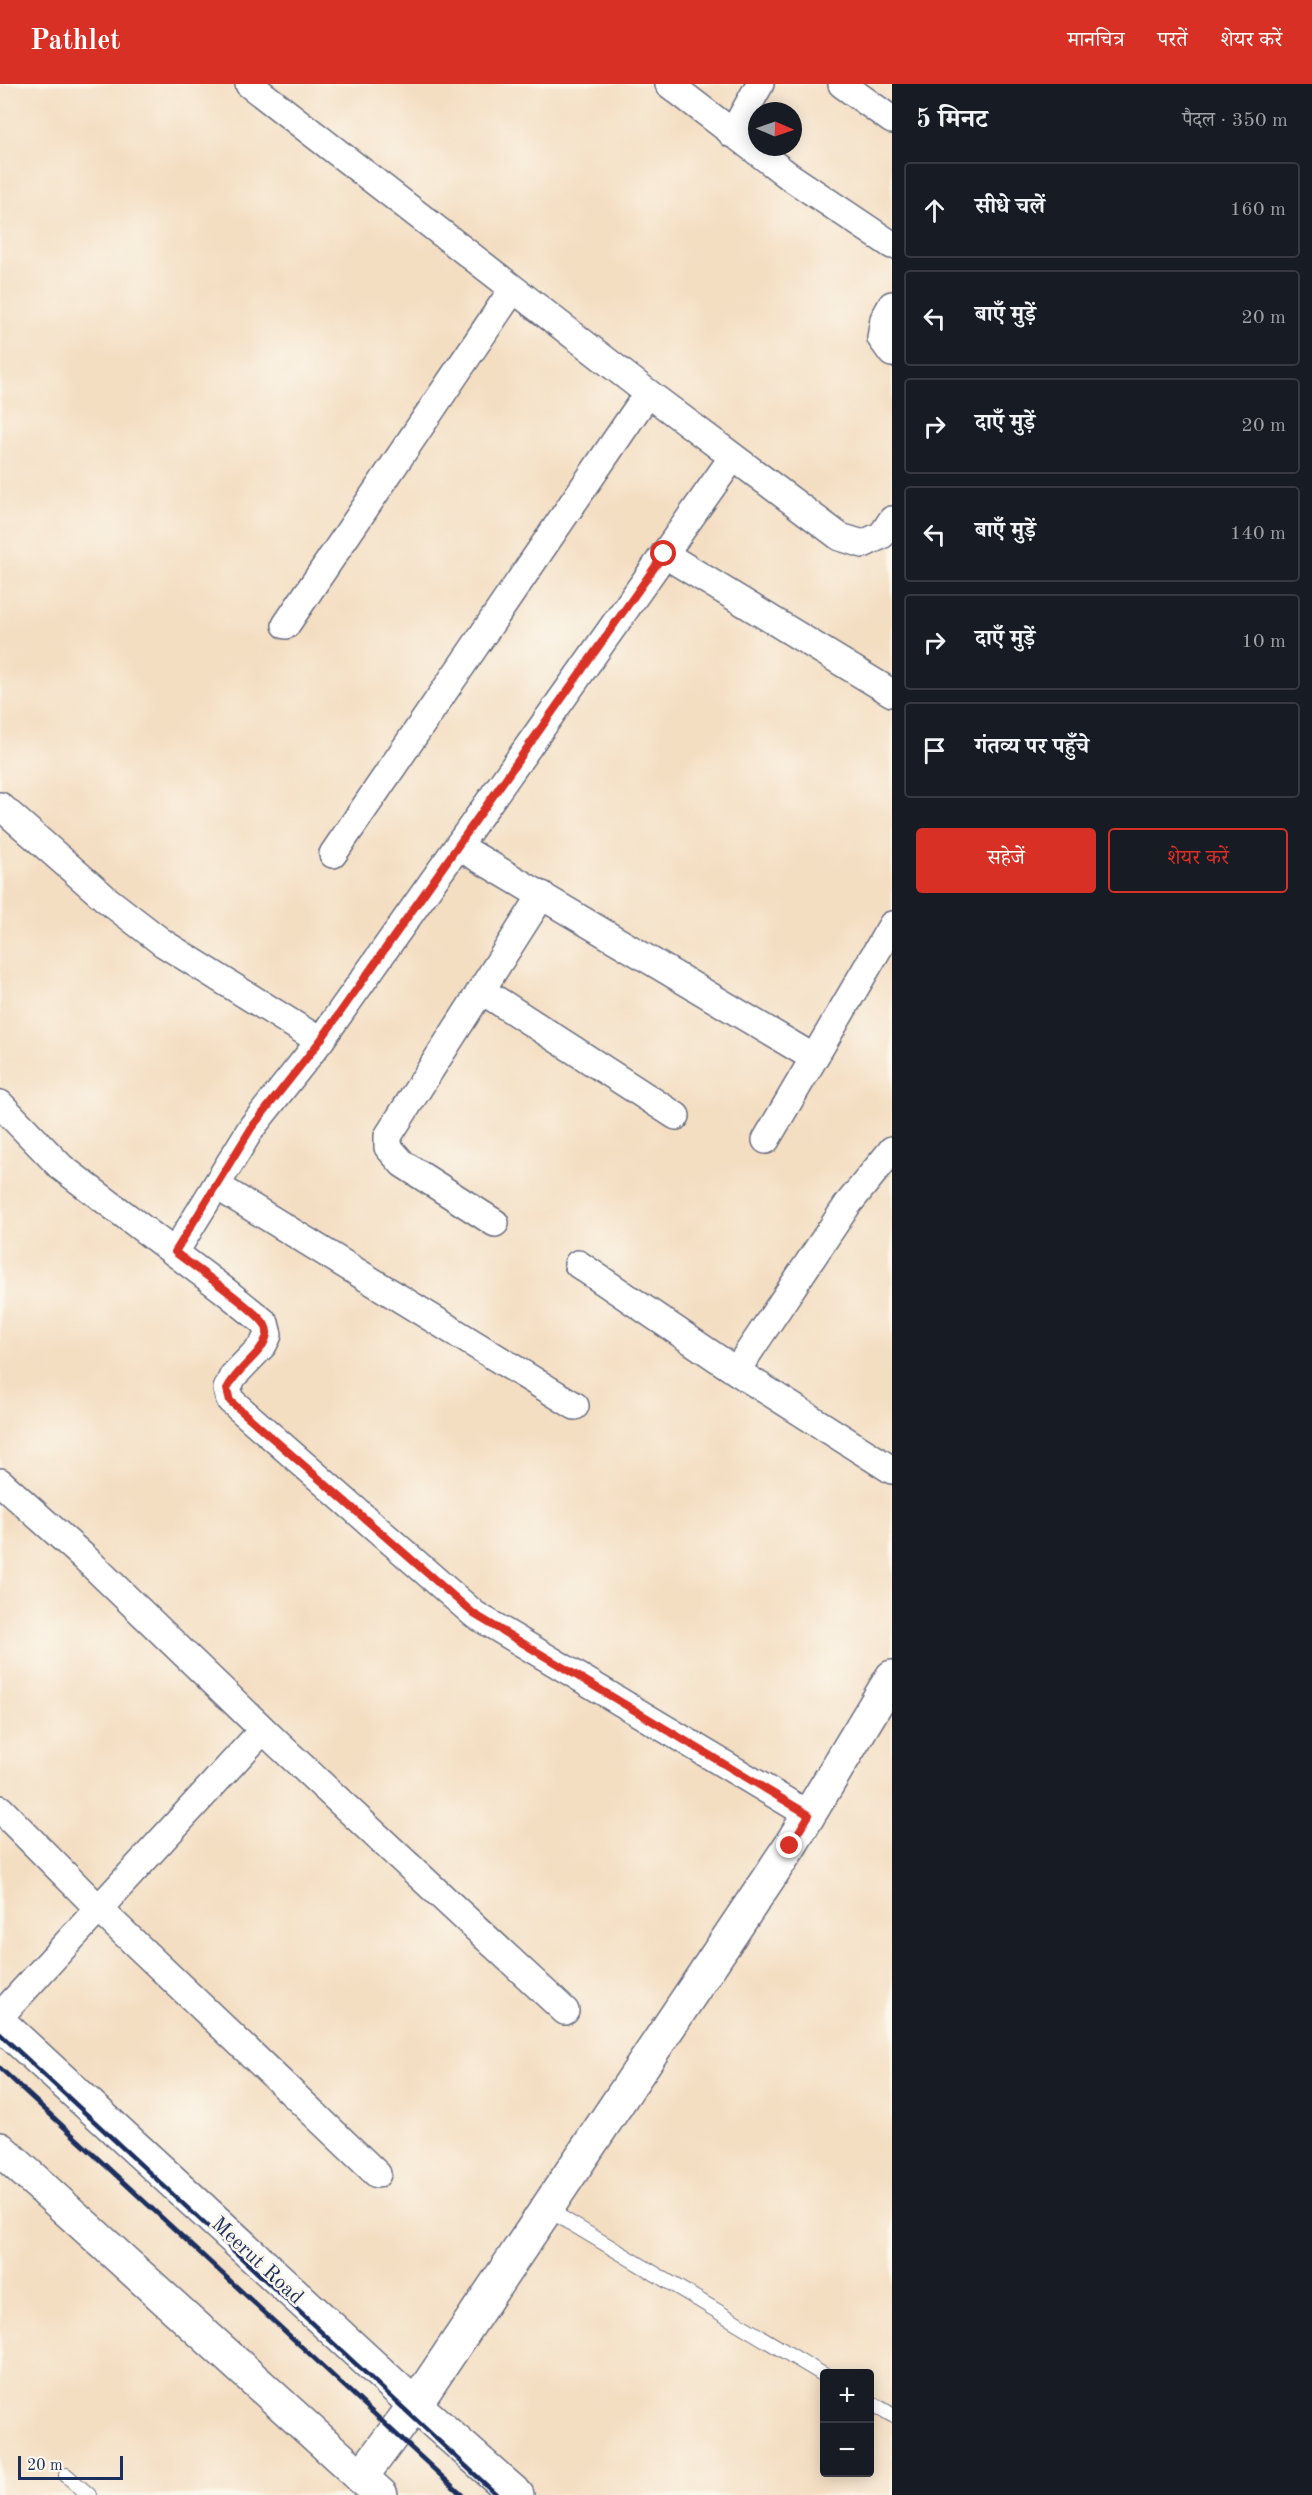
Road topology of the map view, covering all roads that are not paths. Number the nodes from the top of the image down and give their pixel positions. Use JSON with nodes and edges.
{"nodes":[{"id":1,"x":249,"y":84,"type":"edge"},
{"id":2,"x":669,"y":84,"type":"edge"},
{"id":3,"x":760,"y":84,"type":"edge"},
{"id":4,"x":842,"y":84,"type":"edge"},
{"id":5,"x":892,"y":120,"type":"edge"},
{"id":6,"x":732,"y":134,"type":"junction"},
{"id":7,"x":892,"y":245,"type":"edge"},
{"id":8,"x":513,"y":289,"type":"junction"},
{"id":9,"x":892,"y":305,"type":"edge"},
{"id":10,"x":892,"y":353,"type":"edge"},
{"id":11,"x":648,"y":393,"type":"junction"},
{"id":12,"x":733,"y":457,"type":"junction"},
{"id":13,"x":892,"y":520,"type":"edge"},
{"id":14,"x":664,"y":554,"type":"junction"},
{"id":15,"x":285,"y":625,"type":"dead end"},
{"id":16,"x":892,"y":693,"type":"edge"},
{"id":17,"x":0,"y":806,"type":"edge"},
{"id":18,"x":458,"y":846,"type":"junction"},
{"id":19,"x":333,"y":854,"type":"dead end"},
{"id":20,"x":542,"y":895,"type":"junction"},
{"id":21,"x":892,"y":925,"type":"edge"},
{"id":22,"x":481,"y":990,"type":"junction"},
{"id":23,"x":320,"y":1041,"type":"junction"},
{"id":24,"x":814,"y":1058,"type":"junction"},
{"id":25,"x":0,"y":1104,"type":"edge"},
{"id":26,"x":676,"y":1116,"type":"dead end"},
{"id":27,"x":766,"y":1140,"type":"dead end"},
{"id":28,"x":892,"y":1150,"type":"edge"},
{"id":29,"x":217,"y":1186,"type":"junction"},
{"id":30,"x":495,"y":1223,"type":"dead end"},
{"id":31,"x":175,"y":1252,"type":"junction"},
{"id":32,"x":578,"y":1264,"type":"dead end"},
{"id":33,"x":736,"y":1371,"type":"junction"},
{"id":34,"x":575,"y":1406,"type":"dead end"},
{"id":35,"x":892,"y":1470,"type":"edge"},
{"id":36,"x":0,"y":1482,"type":"edge"},
{"id":37,"x":892,"y":1677,"type":"edge"},
{"id":38,"x":263,"y":1730,"type":"junction"},
{"id":39,"x":0,"y":1809,"type":"edge"},
{"id":40,"x":809,"y":1815,"type":"junction"},
{"id":41,"x":99,"y":1909,"type":"junction"},
{"id":42,"x":565,"y":2012,"type":"dead end"},
{"id":43,"x":0,"y":2016,"type":"edge"},
{"id":44,"x":0,"y":2024,"type":"edge"},
{"id":45,"x":0,"y":2149,"type":"edge"},
{"id":46,"x":378,"y":2174,"type":"dead end"},
{"id":47,"x":547,"y":2209,"type":"junction"},
{"id":48,"x":820,"y":2372,"type":"edge"},
{"id":49,"x":415,"y":2404,"type":"junction"},
{"id":50,"x":874,"y":2404,"type":"edge"},
{"id":51,"x":892,"y":2415,"type":"edge"},
{"id":52,"x":66,"y":2475,"type":"dead end"},
{"id":53,"x":371,"y":2486,"type":"edge"},
{"id":54,"x":89,"y":2495,"type":"edge"},
{"id":55,"x":517,"y":2495,"type":"edge"}],
"edges":[{"from":1,"to":8,"type":"street"},
{"from":2,"to":6,"type":"street"},
{"from":3,"to":6,"type":"street"},
{"from":4,"to":5,"type":"street"},
{"from":6,"to":7,"type":"street"},
{"from":8,"to":11,"type":"street"},
{"from":8,"to":15,"type":"street"},
{"from":9,"to":10,"type":"street"},
{"from":11,"to":12,"type":"street"},
{"from":11,"to":19,"type":"street"},
{"from":12,"to":13,"type":"street"},
{"from":12,"to":14,"type":"street"},
{"from":14,"to":16,"type":"street"},
{"from":14,"to":18,"type":"street"},
{"from":17,"to":23,"type":"street"},
{"from":18,"to":20,"type":"street"},
{"from":18,"to":23,"type":"street"},
{"from":20,"to":22,"type":"street"},
{"from":20,"to":24,"type":"street"},
{"from":21,"to":24,"type":"street"},
{"from":22,"to":26,"type":"street"},
{"from":22,"to":30,"type":"street"},
{"from":23,"to":29,"type":"street"},
{"from":24,"to":27,"type":"street"},
{"from":25,"to":31,"type":"street"},
{"from":28,"to":33,"type":"street"},
{"from":29,"to":31,"type":"street"},
{"from":29,"to":34,"type":"street"},
{"from":31,"to":40,"type":"street"},
{"from":32,"to":33,"type":"street"},
{"from":33,"to":35,"type":"street"},
{"from":36,"to":38,"type":"street"},
{"from":37,"to":40,"type":"main road"},
{"from":38,"to":41,"type":"street"},
{"from":38,"to":42,"type":"street"},
{"from":39,"to":41,"type":"street"},
{"from":40,"to":47,"type":"main road"},
{"from":41,"to":43,"type":"street"},
{"from":41,"to":46,"type":"street"},
{"from":44,"to":49,"type":"main road","name":"Meerut Road"},
{"from":45,"to":53,"type":"main road"},
{"from":47,"to":48,"type":"lane"},
{"from":47,"to":49,"type":"main road"},
{"from":49,"to":53,"type":"main road"},
{"from":49,"to":55,"type":"main road","name":"Meerut Road"},
{"from":50,"to":51,"type":"lane"},
{"from":52,"to":54,"type":"lane"}]}
